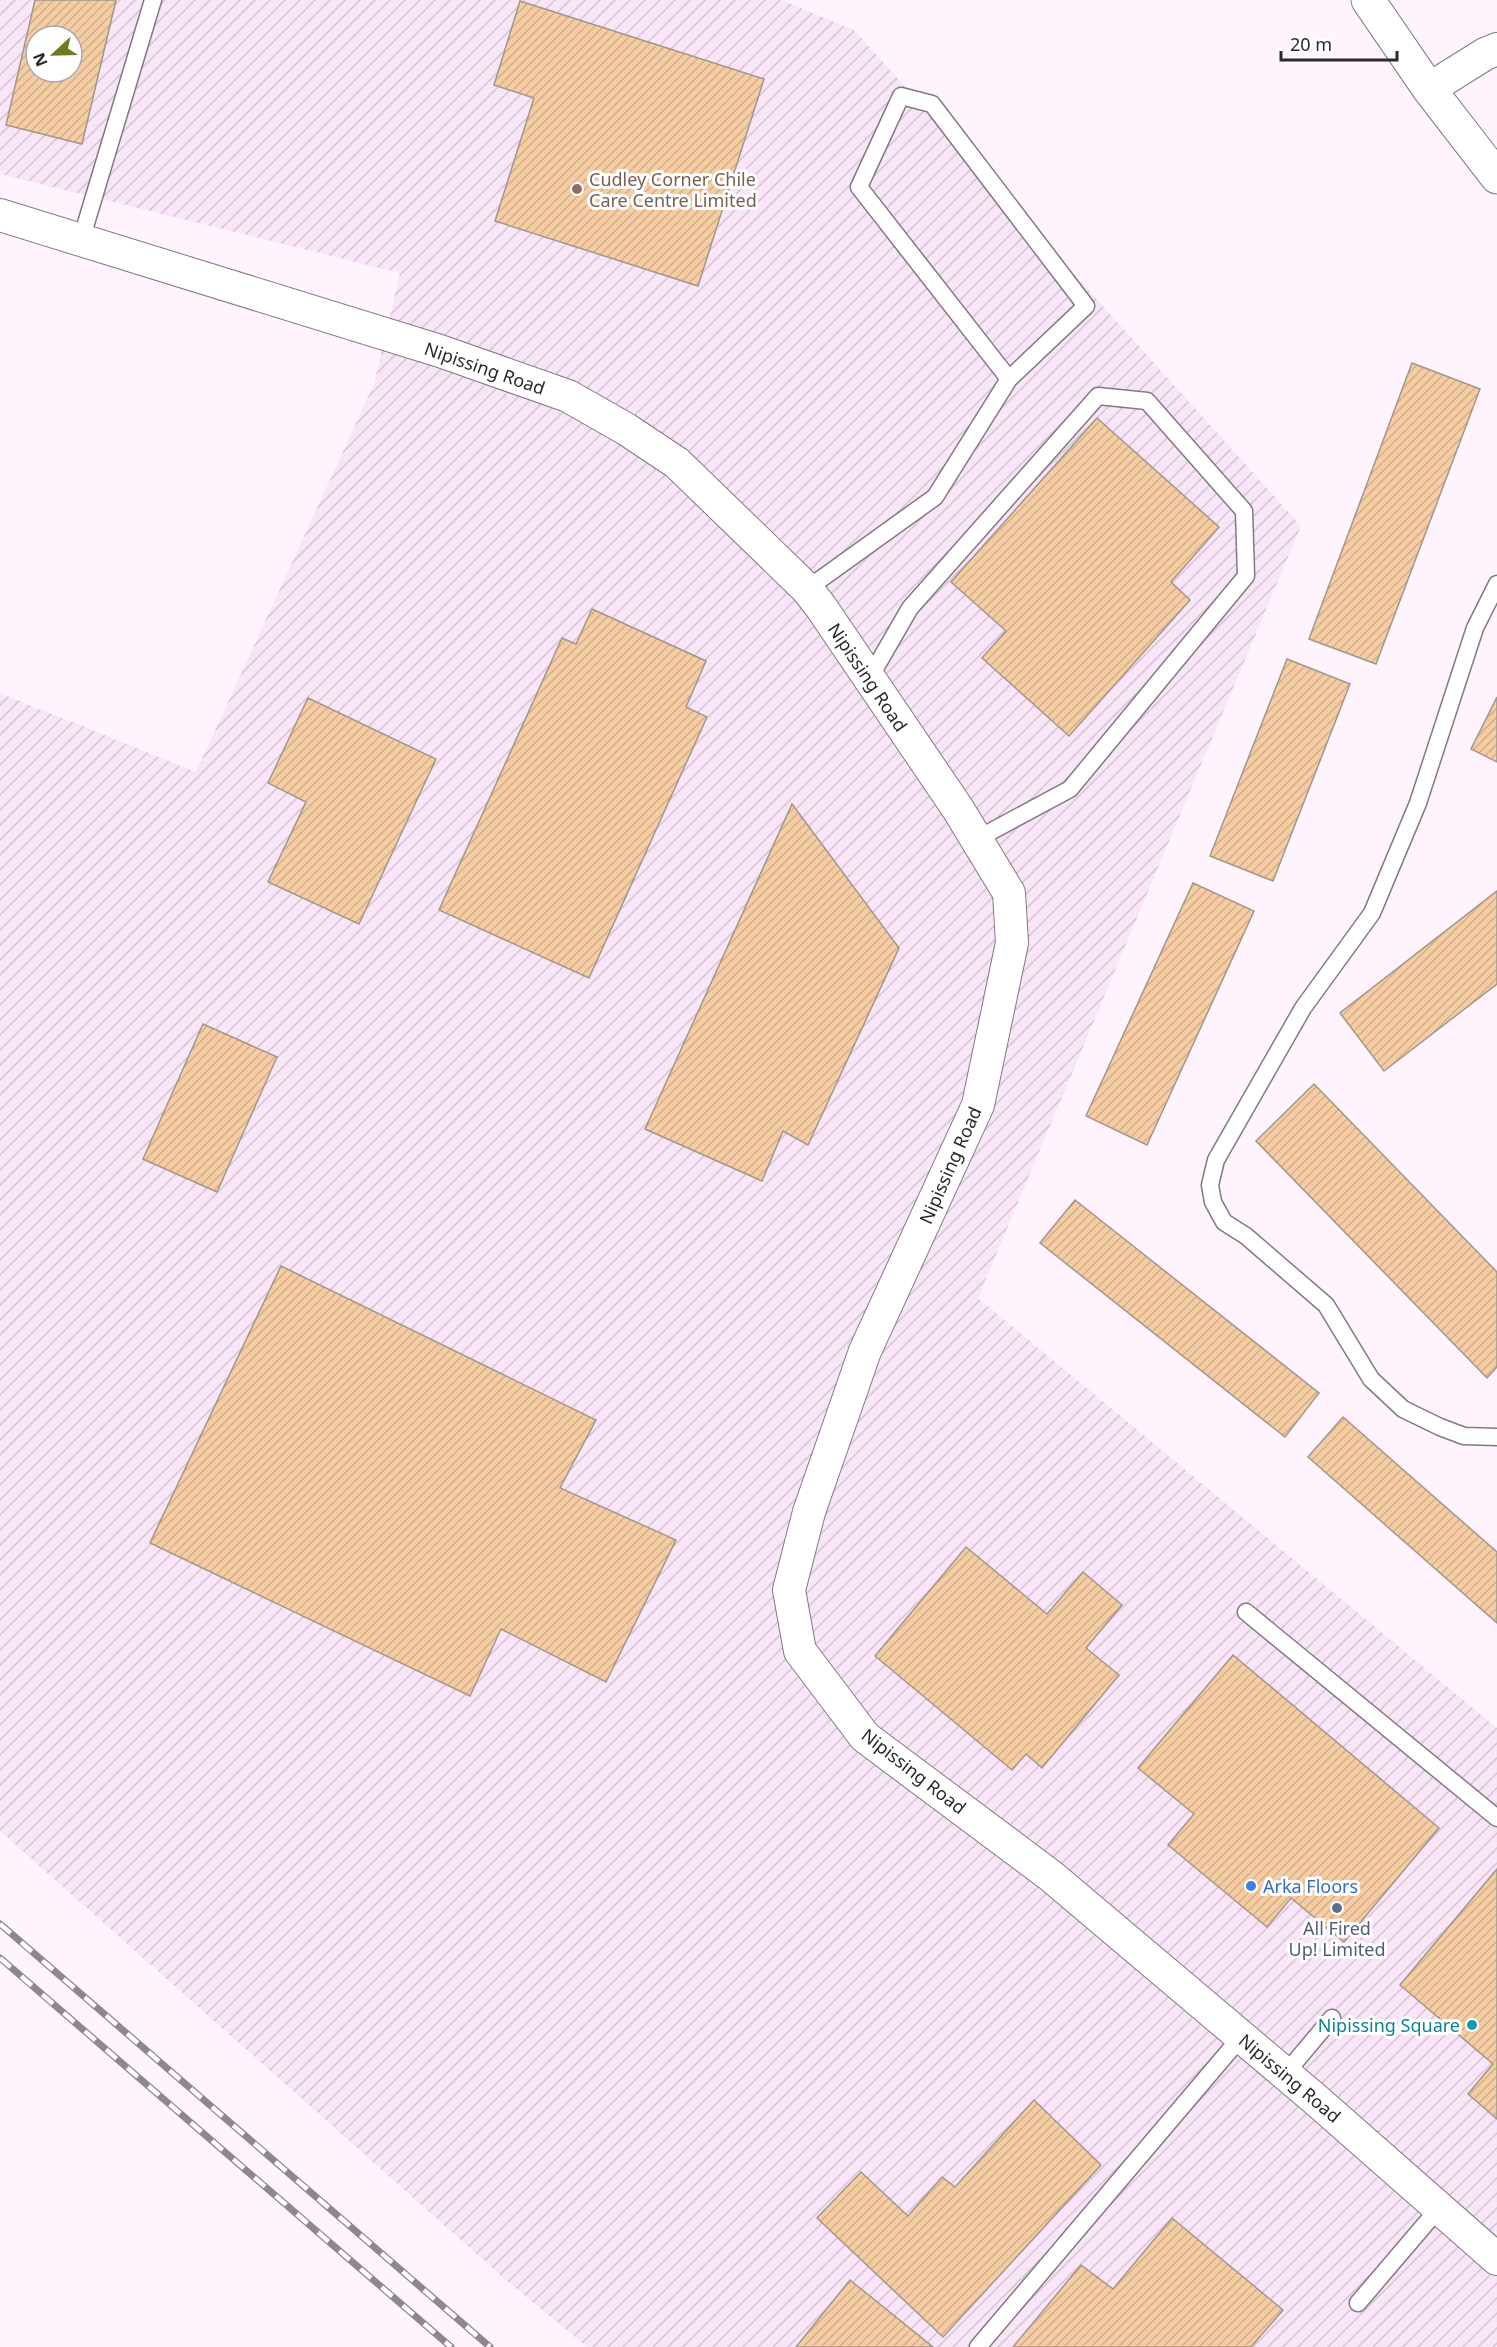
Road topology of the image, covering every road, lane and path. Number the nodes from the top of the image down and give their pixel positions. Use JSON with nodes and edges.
{"nodes":[{"id":1,"x":153,"y":0,"type":"edge"},
{"id":2,"x":1368,"y":0,"type":"edge"},
{"id":3,"x":1497,"y":49,"type":"edge"},
{"id":4,"x":1429,"y":89,"type":"junction"},
{"id":5,"x":1497,"y":177,"type":"edge"},
{"id":6,"x":0,"y":215,"type":"edge"},
{"id":7,"x":81,"y":240,"type":"junction"},
{"id":8,"x":1009,"y":378,"type":"junction"},
{"id":9,"x":1497,"y":584,"type":"edge"},
{"id":10,"x":807,"y":589,"type":"junction"},
{"id":11,"x":869,"y":679,"type":"junction"},
{"id":12,"x":977,"y":839,"type":"junction"},
{"id":13,"x":1497,"y":1437,"type":"edge"},
{"id":14,"x":1246,"y":1612,"type":"dead end"},
{"id":15,"x":1497,"y":1818,"type":"edge"},
{"id":16,"x":1332,"y":2018,"type":"dead end"},
{"id":17,"x":1241,"y":2037,"type":"junction"},
{"id":18,"x":1285,"y":2074,"type":"junction"},
{"id":19,"x":1439,"y":2208,"type":"junction"},
{"id":20,"x":1497,"y":2259,"type":"edge"},
{"id":21,"x":1358,"y":2303,"type":"dead end"},
{"id":22,"x":978,"y":2347,"type":"edge"}],
"edges":[{"from":1,"to":7,"type":"lane"},
{"from":2,"to":4,"type":"street"},
{"from":3,"to":4,"type":"street"},
{"from":4,"to":5,"type":"street"},
{"from":6,"to":7,"type":"street","name":"Nipissing Road"},
{"from":7,"to":10,"type":"street","name":"Nipissing Road"},
{"from":8,"to":8,"type":"lane"},
{"from":8,"to":10,"type":"lane"},
{"from":9,"to":13,"type":"lane"},
{"from":10,"to":11,"type":"street","name":"Nipissing Road"},
{"from":11,"to":12,"type":"street","name":"Nipissing Road"},
{"from":11,"to":12,"type":"lane"},
{"from":12,"to":17,"type":"street","name":"Nipissing Road"},
{"from":14,"to":15,"type":"lane"},
{"from":16,"to":18,"type":"lane"},
{"from":17,"to":18,"type":"street","name":"Nipissing Road"},
{"from":17,"to":22,"type":"lane"},
{"from":18,"to":19,"type":"street","name":"Nipissing Road"},
{"from":19,"to":20,"type":"street","name":"Nipissing Road"},
{"from":19,"to":21,"type":"lane"}]}
